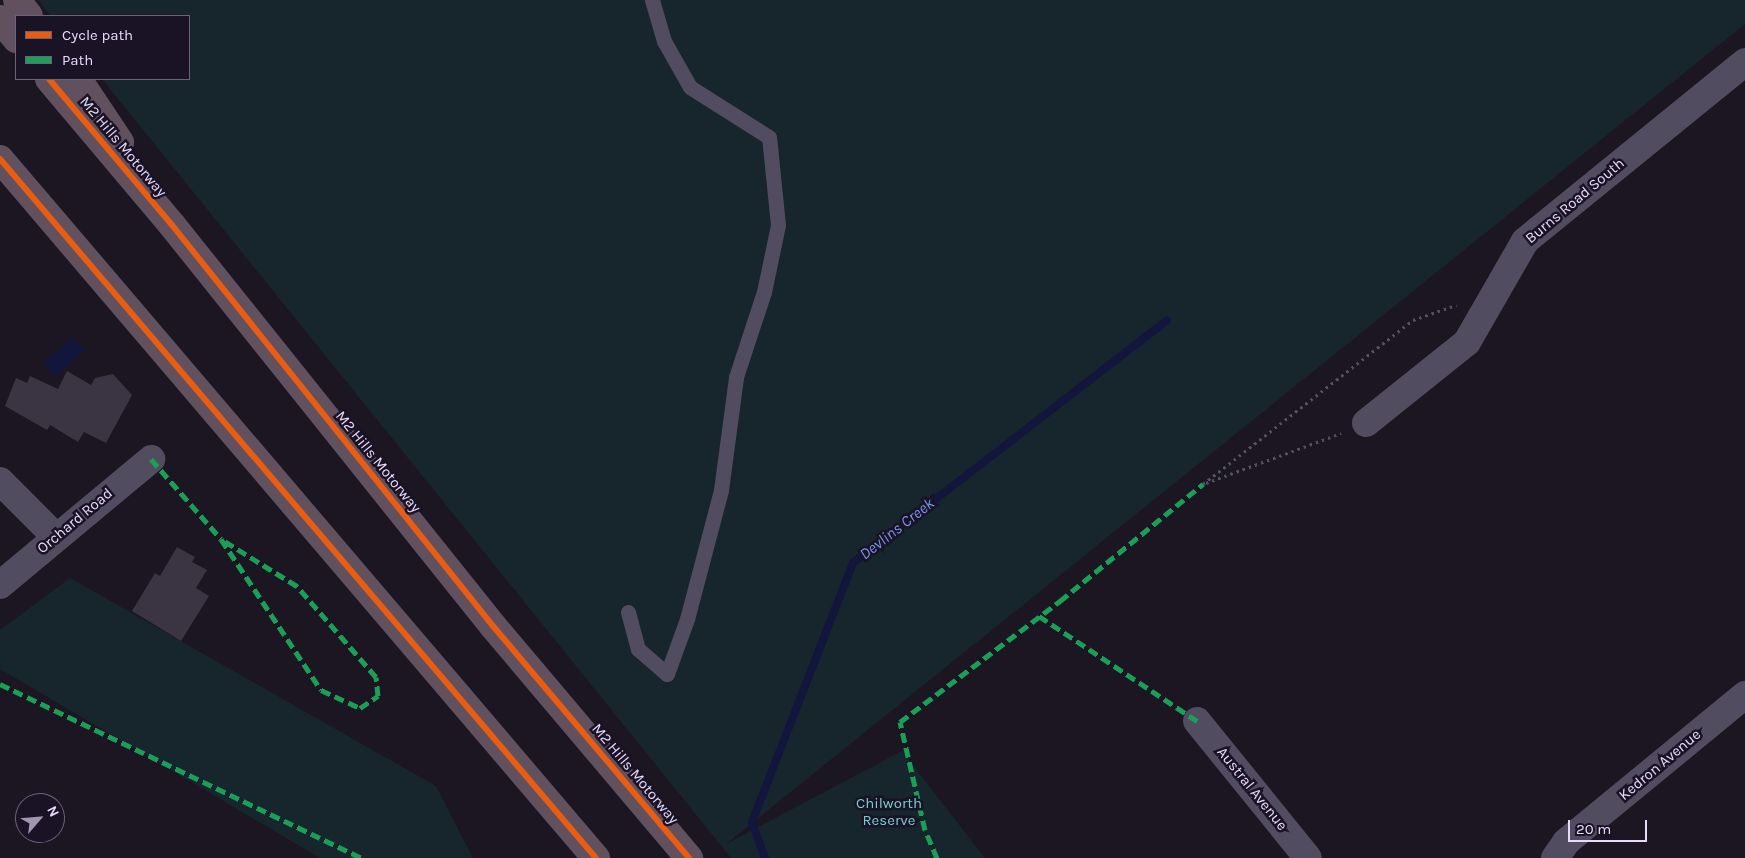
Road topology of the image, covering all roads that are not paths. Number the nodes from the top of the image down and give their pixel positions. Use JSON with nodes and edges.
{"nodes":[{"id":1,"x":17,"y":0,"type":"edge"},
{"id":2,"x":652,"y":0,"type":"edge"},
{"id":3,"x":28,"y":15,"type":"edge"},
{"id":4,"x":0,"y":19,"type":"edge"},
{"id":5,"x":0,"y":28,"type":"edge"},
{"id":6,"x":15,"y":40,"type":"edge"},
{"id":7,"x":15,"y":40,"type":"edge"},
{"id":8,"x":1745,"y":62,"type":"edge"},
{"id":9,"x":50,"y":80,"type":"edge"},
{"id":10,"x":79,"y":80,"type":"edge"},
{"id":11,"x":0,"y":152,"type":"edge"},
{"id":12,"x":0,"y":159,"type":"edge"},
{"id":13,"x":0,"y":164,"type":"edge"},
{"id":14,"x":35,"y":200,"type":"junction"},
{"id":15,"x":172,"y":225,"type":"junction"},
{"id":16,"x":1366,"y":423,"type":"road end"},
{"id":17,"x":151,"y":459,"type":"dead end"},
{"id":18,"x":0,"y":481,"type":"edge"},
{"id":19,"x":56,"y":537,"type":"junction"},
{"id":20,"x":0,"y":585,"type":"edge"},
{"id":21,"x":628,"y":612,"type":"dead end"},
{"id":22,"x":1745,"y":695,"type":"edge"},
{"id":23,"x":1197,"y":721,"type":"dead end"},
{"id":24,"x":596,"y":858,"type":"edge"},
{"id":25,"x":689,"y":858,"type":"edge"},
{"id":26,"x":1308,"y":858,"type":"edge"},
{"id":27,"x":1555,"y":858,"type":"edge"}],
"edges":[{"from":1,"to":3,"type":"highway"},
{"from":2,"to":21,"type":"lane"},
{"from":4,"to":6,"type":"highway"},
{"from":5,"to":7,"type":"highway"},
{"from":8,"to":16,"type":"street","name":"Burns Road South"},
{"from":9,"to":15,"type":"highway","name":"M2 Hills Motorway"},
{"from":10,"to":15,"type":"highway"},
{"from":11,"to":14,"type":"highway"},
{"from":12,"to":14,"type":"highway"},
{"from":13,"to":14,"type":"highway"},
{"from":14,"to":24,"type":"highway"},
{"from":15,"to":25,"type":"highway","name":"M2 Hills Motorway"},
{"from":17,"to":19,"type":"street","name":"Orchard Road"},
{"from":18,"to":19,"type":"street"},
{"from":19,"to":20,"type":"street","name":"Orchard Road"},
{"from":22,"to":27,"type":"street","name":"Kedron Avenue"},
{"from":23,"to":26,"type":"street","name":"Austral Avenue"}]}
